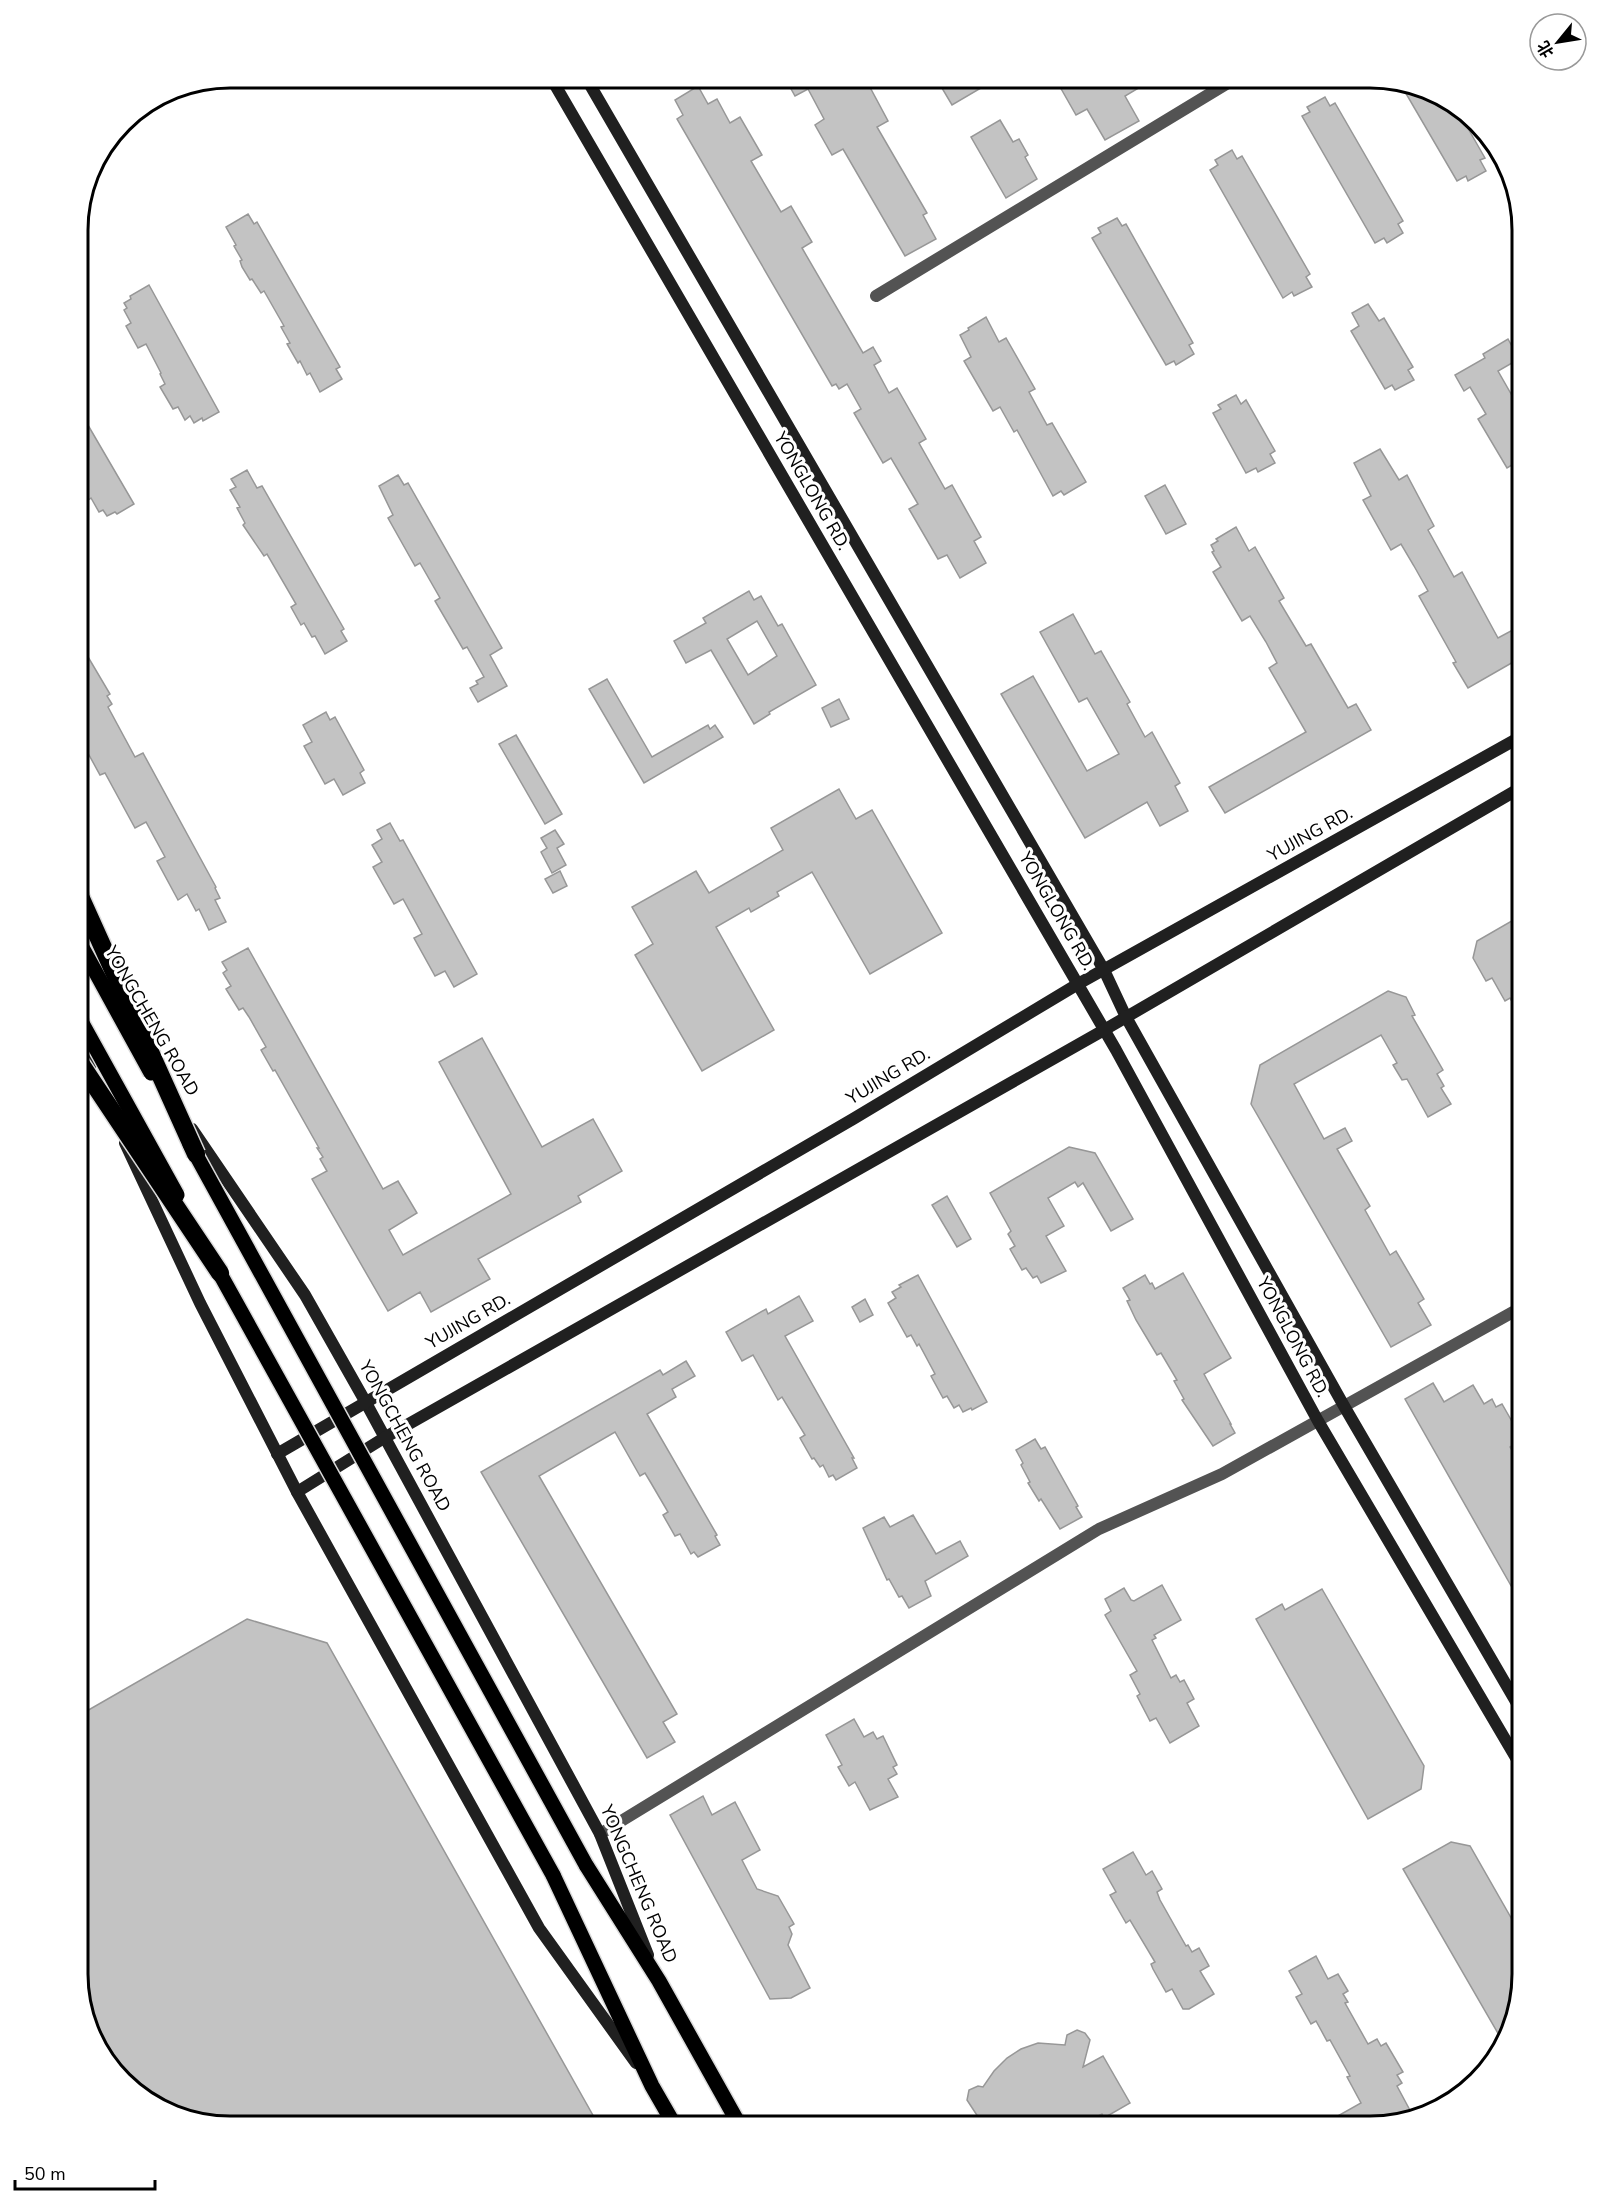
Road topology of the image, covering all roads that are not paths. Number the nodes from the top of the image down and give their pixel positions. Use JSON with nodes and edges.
{"nodes":[{"id":1,"x":557,"y":89,"type":"edge"},
{"id":2,"x":592,"y":89,"type":"edge"},
{"id":3,"x":1218,"y":89,"type":"edge"},
{"id":4,"x":876,"y":296,"type":"dead end"},
{"id":5,"x":1512,"y":742,"type":"edge"},
{"id":6,"x":1512,"y":793,"type":"edge"},
{"id":7,"x":89,"y":916,"type":"edge"},
{"id":8,"x":89,"y":950,"type":"edge"},
{"id":9,"x":89,"y":959,"type":"edge"},
{"id":10,"x":1104,"y":970,"type":"junction"},
{"id":11,"x":1078,"y":984,"type":"junction"},
{"id":12,"x":1126,"y":1017,"type":"junction"},
{"id":13,"x":1104,"y":1030,"type":"junction"},
{"id":14,"x":89,"y":1035,"type":"edge"},
{"id":15,"x":89,"y":1064,"type":"edge"},
{"id":16,"x":89,"y":1076,"type":"edge"},
{"id":17,"x":196,"y":1155,"type":"junction"},
{"id":18,"x":220,"y":1273,"type":"junction"},
{"id":19,"x":1512,"y":1313,"type":"edge"},
{"id":20,"x":365,"y":1401,"type":"junction"},
{"id":21,"x":1344,"y":1406,"type":"junction"},
{"id":22,"x":1318,"y":1421,"type":"junction"},
{"id":23,"x":384,"y":1438,"type":"junction"},
{"id":24,"x":277,"y":1454,"type":"junction"},
{"id":25,"x":297,"y":1492,"type":"junction"},
{"id":26,"x":1512,"y":1695,"type":"edge"},
{"id":27,"x":1512,"y":1751,"type":"edge"},
{"id":28,"x":600,"y":1834,"type":"junction"},
{"id":29,"x":659,"y":1981,"type":"junction"},
{"id":30,"x":652,"y":2086,"type":"junction"},
{"id":31,"x":669,"y":2115,"type":"edge"},
{"id":32,"x":734,"y":2115,"type":"edge"}],
"edges":[{"from":1,"to":11,"type":"street","name":"YONGLONG RD."},
{"from":2,"to":10,"type":"street","name":"YONGLONG RD."},
{"from":3,"to":4,"type":"street"},
{"from":5,"to":10,"type":"street","name":"YUJING RD."},
{"from":6,"to":12,"type":"street"},
{"from":7,"to":17,"type":"highway","bridge":true},
{"from":8,"to":20,"type":"street","name":"YONGCHENG ROAD"},
{"from":9,"to":17,"type":"main road","name":"YONGCHENG ROAD","bridge":true},
{"from":10,"to":11,"type":"street","name":"YUJING RD."},
{"from":10,"to":12,"type":"street","name":"YONGLONG RD."},
{"from":11,"to":13,"type":"street","name":"YONGLONG RD."},
{"from":11,"to":20,"type":"street","name":"YUJING RD."},
{"from":12,"to":13,"type":"street"},
{"from":12,"to":21,"type":"street","name":"YONGLONG RD."},
{"from":13,"to":22,"type":"street","name":"YONGLONG RD."},
{"from":13,"to":23,"type":"street"},
{"from":14,"to":18,"type":"main road","bridge":true},
{"from":15,"to":24,"type":"street"},
{"from":16,"to":18,"type":"highway","bridge":true},
{"from":17,"to":29,"type":"main road","name":"YONGCHENG ROAD","bridge":true},
{"from":18,"to":30,"type":"main road","bridge":true},
{"from":19,"to":21,"type":"street"},
{"from":20,"to":23,"type":"street","name":"YONGCHENG ROAD"},
{"from":20,"to":24,"type":"street","name":"YUJING RD."},
{"from":21,"to":22,"type":"street"},
{"from":21,"to":26,"type":"street","name":"YONGLONG RD."},
{"from":22,"to":27,"type":"street","name":"YONGLONG RD."},
{"from":22,"to":28,"type":"street"},
{"from":23,"to":25,"type":"street"},
{"from":23,"to":28,"type":"street","name":"YONGCHENG ROAD"},
{"from":24,"to":25,"type":"street"},
{"from":25,"to":30,"type":"street"},
{"from":28,"to":29,"type":"street","name":"YONGCHENG ROAD"},
{"from":29,"to":32,"type":"main road","name":"YONGCHENG ROAD"},
{"from":30,"to":31,"type":"main road"}]}
